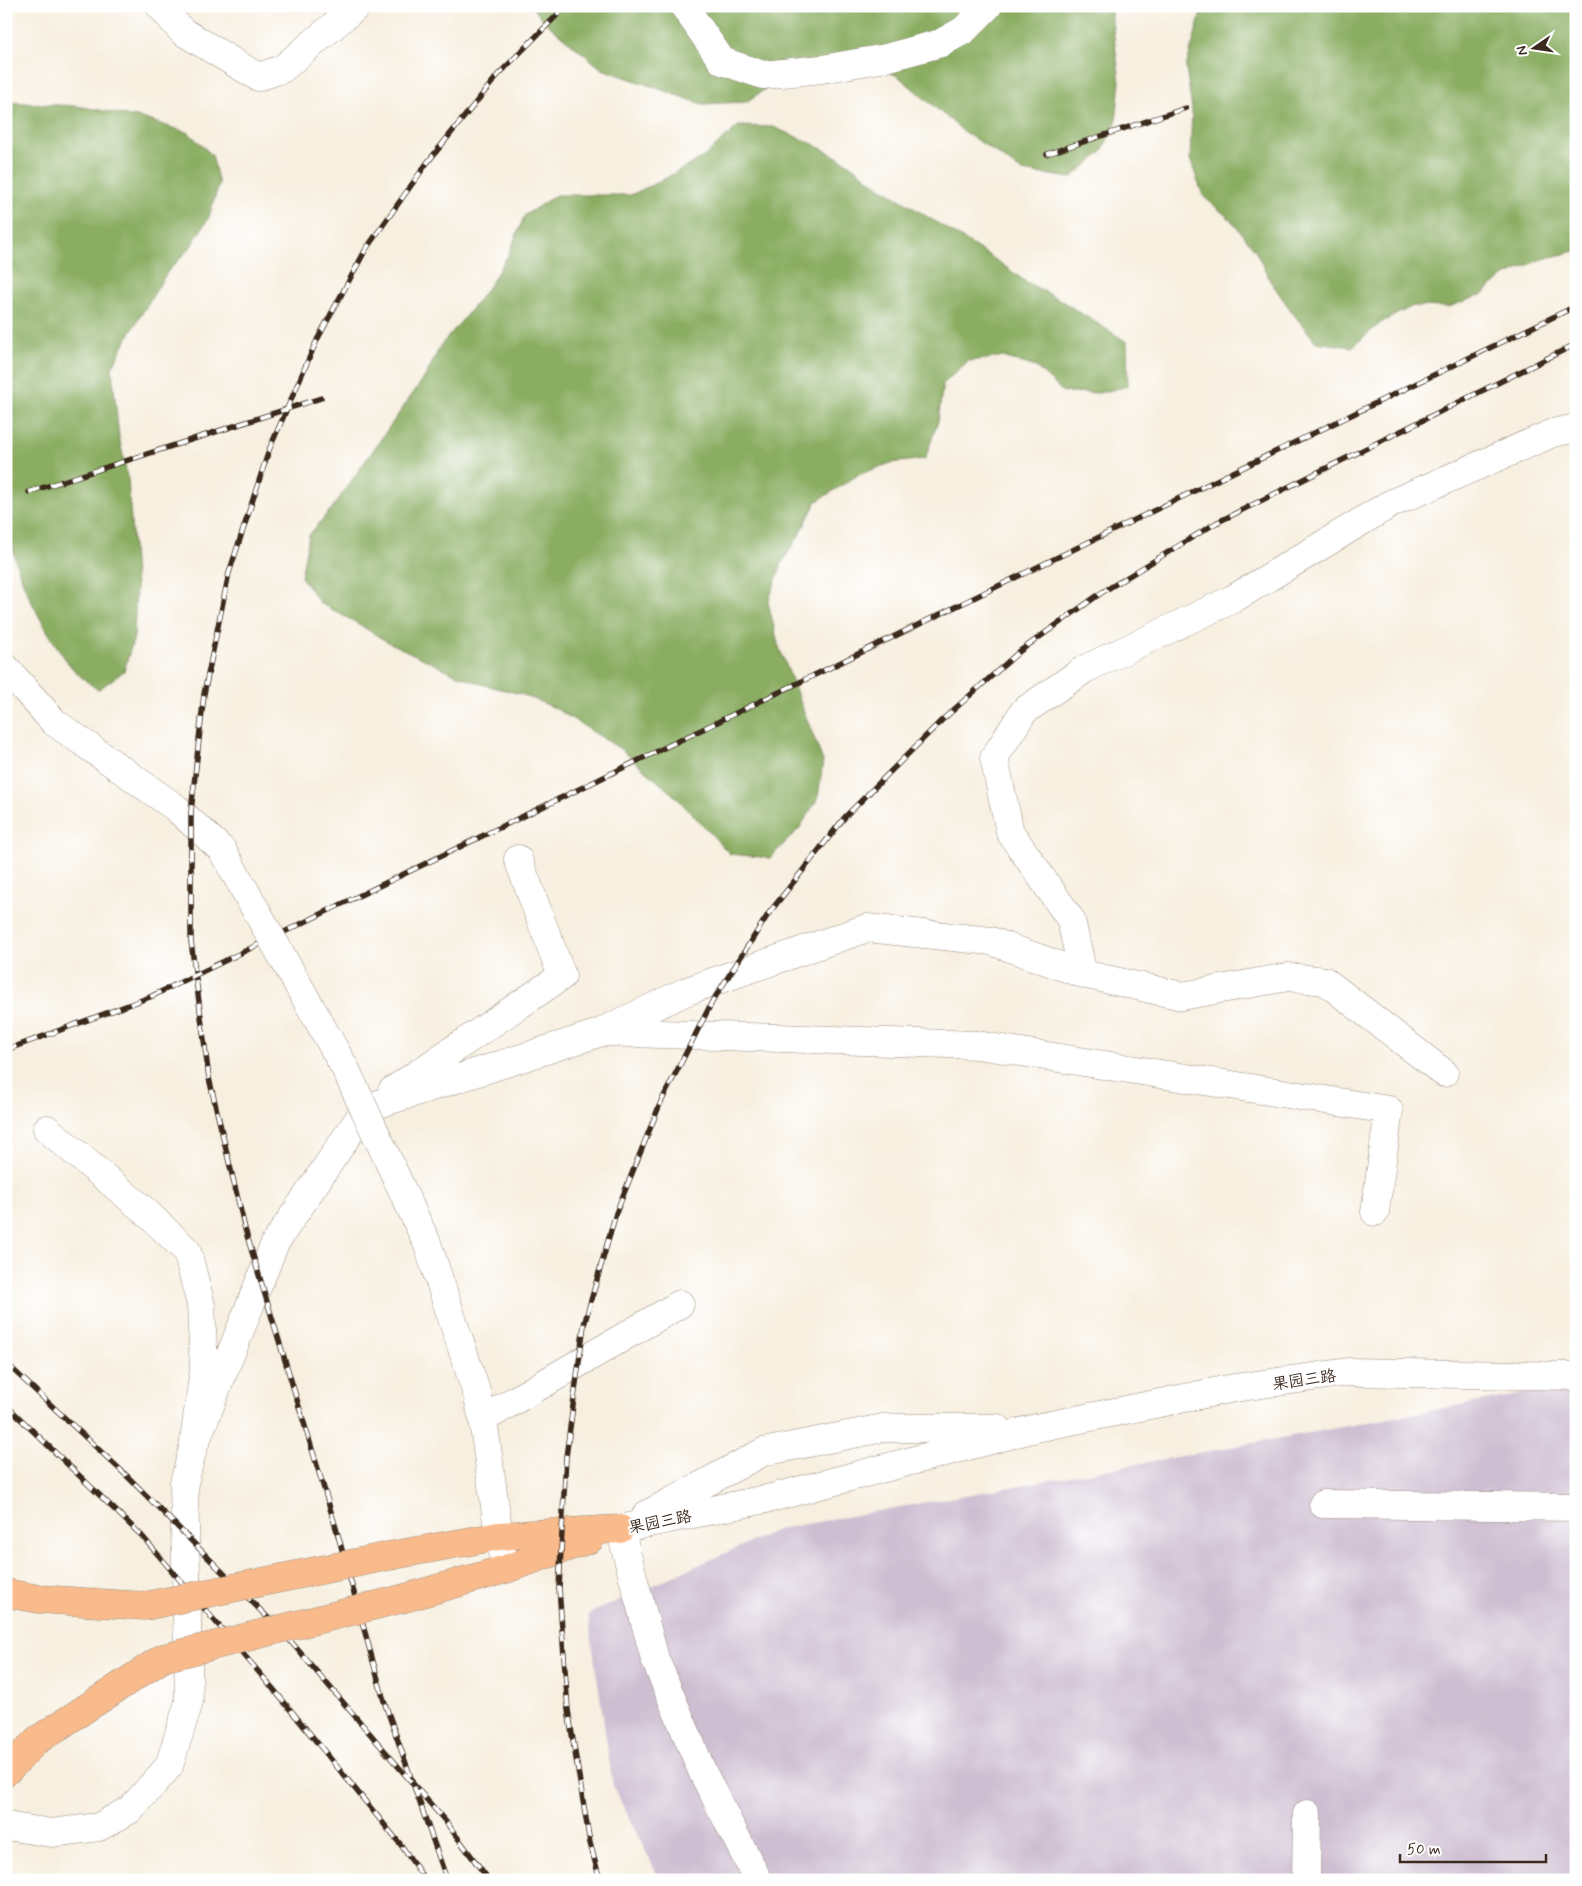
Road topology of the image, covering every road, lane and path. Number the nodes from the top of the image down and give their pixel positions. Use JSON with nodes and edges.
{"nodes":[{"id":1,"x":160,"y":6,"type":"edge"},
{"id":2,"x":357,"y":6,"type":"edge"},
{"id":3,"x":684,"y":6,"type":"edge"},
{"id":4,"x":988,"y":6,"type":"edge"},
{"id":5,"x":1576,"y":428,"type":"edge"},
{"id":6,"x":6,"y":668,"type":"edge"},
{"id":7,"x":518,"y":859,"type":"dead end"},
{"id":8,"x":1083,"y":974,"type":"junction"},
{"id":9,"x":602,"y":1032,"type":"junction"},
{"id":10,"x":1444,"y":1073,"type":"dead end"},
{"id":11,"x":366,"y":1108,"type":"junction"},
{"id":12,"x":47,"y":1129,"type":"dead end"},
{"id":13,"x":1375,"y":1212,"type":"dead end"},
{"id":14,"x":680,"y":1304,"type":"dead end"},
{"id":15,"x":1576,"y":1376,"type":"edge"},
{"id":16,"x":480,"y":1407,"type":"junction"},
{"id":17,"x":1036,"y":1428,"type":"junction"},
{"id":18,"x":193,"y":1448,"type":"junction"},
{"id":19,"x":1323,"y":1504,"type":"dead end"},
{"id":20,"x":1576,"y":1507,"type":"edge"},
{"id":21,"x":620,"y":1528,"type":"junction"},
{"id":22,"x":499,"y":1536,"type":"junction"},
{"id":23,"x":506,"y":1569,"type":"junction"},
{"id":24,"x":6,"y":1593,"type":"edge"},
{"id":25,"x":6,"y":1772,"type":"edge"},
{"id":26,"x":1307,"y":1814,"type":"dead end"},
{"id":27,"x":6,"y":1826,"type":"edge"},
{"id":28,"x":758,"y":1880,"type":"edge"},
{"id":29,"x":1306,"y":1880,"type":"edge"}],
"edges":[{"from":1,"to":2,"type":"street"},
{"from":3,"to":4,"type":"street"},
{"from":5,"to":8,"type":"street"},
{"from":6,"to":16,"type":"street","bridge":true},
{"from":7,"to":11,"type":"street"},
{"from":8,"to":9,"type":"street"},
{"from":8,"to":10,"type":"street"},
{"from":9,"to":11,"type":"street"},
{"from":9,"to":13,"type":"street"},
{"from":11,"to":18,"type":"street"},
{"from":12,"to":18,"type":"street"},
{"from":14,"to":16,"type":"street"},
{"from":15,"to":17,"type":"street","name":"果园三路"},
{"from":16,"to":22,"type":"street"},
{"from":17,"to":21,"type":"street","name":"果园三路"},
{"from":17,"to":21,"type":"street","name":"果园三路"},
{"from":18,"to":27,"type":"street"},
{"from":19,"to":20,"type":"street"},
{"from":21,"to":22,"type":"main road"},
{"from":21,"to":23,"type":"main road"},
{"from":21,"to":28,"type":"street"},
{"from":22,"to":23,"type":"street"},
{"from":22,"to":24,"type":"main road","bridge":true},
{"from":23,"to":25,"type":"main road","bridge":true},
{"from":26,"to":29,"type":"street"}]}
